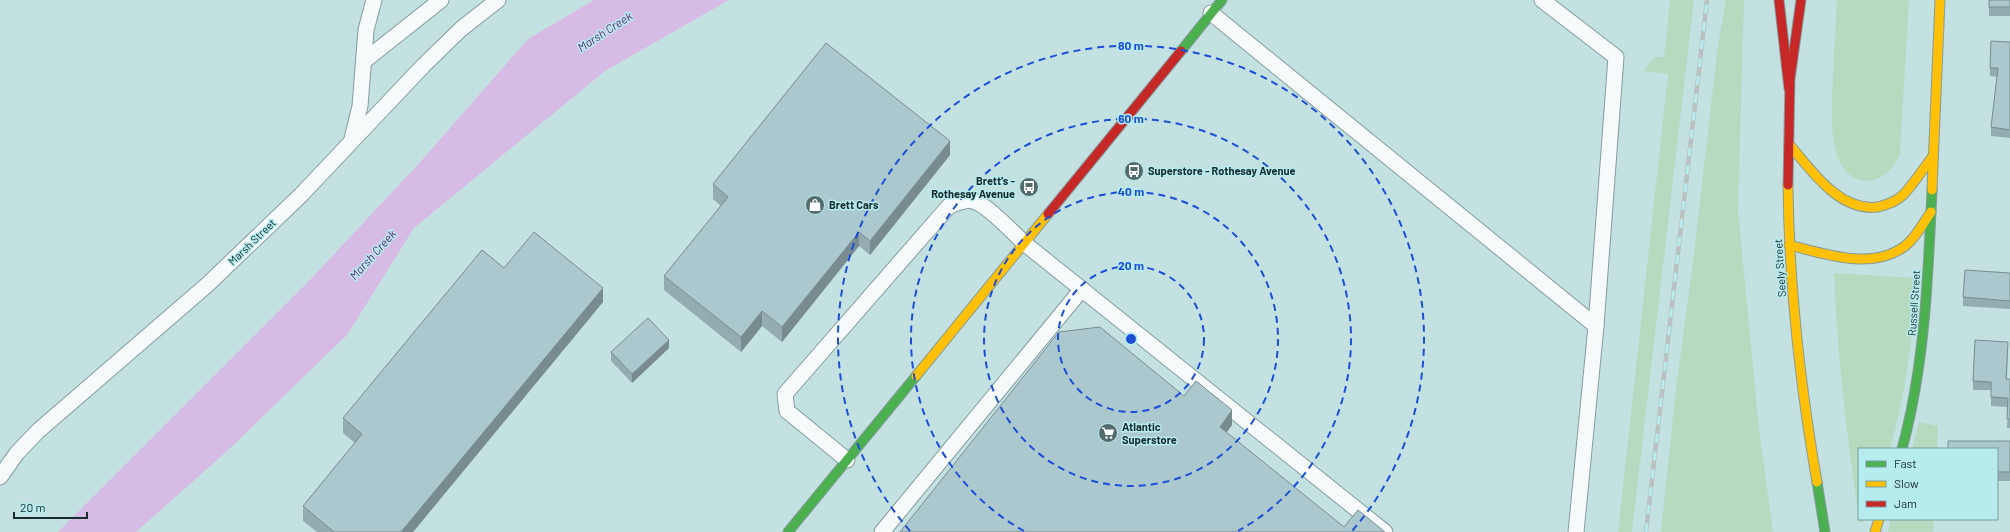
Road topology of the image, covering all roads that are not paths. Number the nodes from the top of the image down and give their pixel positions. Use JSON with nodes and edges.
{"nodes":[{"id":1,"x":374,"y":0,"type":"edge"},
{"id":2,"x":441,"y":0,"type":"edge"},
{"id":3,"x":498,"y":0,"type":"edge"},
{"id":4,"x":1222,"y":0,"type":"edge"},
{"id":5,"x":1542,"y":0,"type":"edge"},
{"id":6,"x":1779,"y":0,"type":"edge"},
{"id":7,"x":1801,"y":0,"type":"edge"},
{"id":8,"x":1940,"y":0,"type":"edge"},
{"id":9,"x":1211,"y":13,"type":"junction"},
{"id":10,"x":364,"y":61,"type":"junction"},
{"id":11,"x":1789,"y":89,"type":"junction"},
{"id":12,"x":352,"y":140,"type":"junction"},
{"id":13,"x":1789,"y":144,"type":"junction"},
{"id":14,"x":1933,"y":156,"type":"junction"},
{"id":15,"x":1931,"y":212,"type":"junction"},
{"id":16,"x":1024,"y":243,"type":"junction"},
{"id":17,"x":1789,"y":245,"type":"junction"},
{"id":18,"x":1082,"y":289,"type":"junction"},
{"id":19,"x":1596,"y":326,"type":"junction"},
{"id":20,"x":1902,"y":448,"type":"edge"},
{"id":21,"x":17,"y":453,"type":"junction"},
{"id":22,"x":846,"y":460,"type":"junction"},
{"id":23,"x":0,"y":465,"type":"edge"},
{"id":24,"x":0,"y":477,"type":"edge"},
{"id":25,"x":1879,"y":520,"type":"edge"},
{"id":26,"x":788,"y":532,"type":"edge"},
{"id":27,"x":882,"y":532,"type":"edge"},
{"id":28,"x":1385,"y":532,"type":"edge"},
{"id":29,"x":1576,"y":532,"type":"edge"},
{"id":30,"x":1825,"y":532,"type":"edge"},
{"id":31,"x":1875,"y":532,"type":"edge"}],
"edges":[{"from":1,"to":10,"type":"lane"},
{"from":2,"to":10,"type":"lane"},
{"from":3,"to":12,"type":"lane","name":"Marsh Street"},
{"from":4,"to":9,"type":"main road"},
{"from":5,"to":19,"type":"lane"},
{"from":6,"to":11,"type":"main road"},
{"from":7,"to":11,"type":"main road","name":"Seely Street"},
{"from":8,"to":14,"type":"main road","name":"Russell Street"},
{"from":9,"to":16,"type":"main road"},
{"from":9,"to":19,"type":"lane"},
{"from":10,"to":12,"type":"lane"},
{"from":11,"to":13,"type":"main road","name":"Seely Street"},
{"from":12,"to":21,"type":"lane","name":"Marsh Street"},
{"from":13,"to":14,"type":"main road"},
{"from":13,"to":17,"type":"main road","name":"Seely Street"},
{"from":14,"to":15,"type":"main road","name":"Russell Street"},
{"from":15,"to":17,"type":"main road"},
{"from":15,"to":20,"type":"main road","name":"Russell Street"},
{"from":16,"to":18,"type":"lane"},
{"from":16,"to":22,"type":"main road"},
{"from":16,"to":22,"type":"lane"},
{"from":17,"to":30,"type":"main road","name":"Seely Street"},
{"from":18,"to":27,"type":"lane"},
{"from":18,"to":28,"type":"lane"},
{"from":19,"to":29,"type":"lane"},
{"from":21,"to":23,"type":"lane"},
{"from":21,"to":24,"type":"lane","name":"Marsh Street"},
{"from":22,"to":26,"type":"main road"},
{"from":25,"to":31,"type":"main road"}]}
